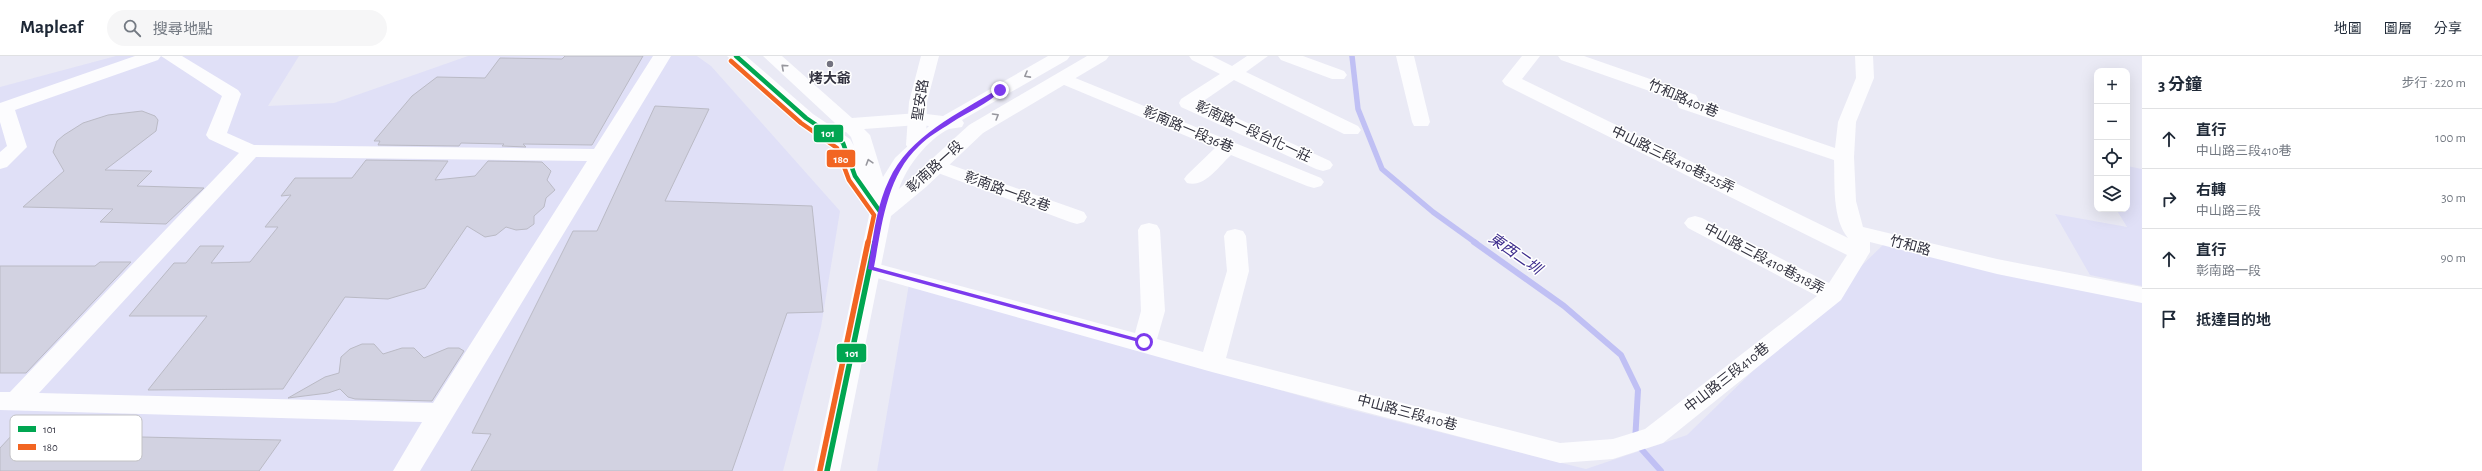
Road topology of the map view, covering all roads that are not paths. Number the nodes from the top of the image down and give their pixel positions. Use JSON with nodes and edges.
{"nodes":[{"id":1,"x":152,"y":56,"type":"edge"},
{"id":2,"x":170,"y":56,"type":"edge"},
{"id":3,"x":662,"y":56,"type":"edge"},
{"id":4,"x":736,"y":56,"type":"edge"},
{"id":5,"x":772,"y":56,"type":"edge"},
{"id":6,"x":930,"y":56,"type":"edge"},
{"id":7,"x":1061,"y":56,"type":"edge"},
{"id":8,"x":1100,"y":56,"type":"edge"},
{"id":9,"x":1198,"y":56,"type":"edge"},
{"id":10,"x":1259,"y":56,"type":"edge"},
{"id":11,"x":1287,"y":56,"type":"edge"},
{"id":12,"x":1405,"y":56,"type":"edge"},
{"id":13,"x":1567,"y":56,"type":"edge"},
{"id":14,"x":1864,"y":56,"type":"edge"},
{"id":15,"x":1528,"y":57,"type":"edge"},
{"id":16,"x":1234,"y":73,"type":"junction"},
{"id":17,"x":1338,"y":75,"type":"dead end"},
{"id":18,"x":1063,"y":78,"type":"junction"},
{"id":19,"x":949,"y":121,"type":"junction"},
{"id":20,"x":1421,"y":122,"type":"dead end"},
{"id":21,"x":976,"y":129,"type":"junction"},
{"id":22,"x":1351,"y":130,"type":"dead end"},
{"id":23,"x":921,"y":132,"type":"junction"},
{"id":24,"x":845,"y":134,"type":"junction"},
{"id":25,"x":1228,"y":147,"type":"junction"},
{"id":26,"x":251,"y":151,"type":"junction"},
{"id":27,"x":602,"y":155,"type":"junction"},
{"id":28,"x":1844,"y":157,"type":"junction"},
{"id":29,"x":0,"y":163,"type":"edge"},
{"id":30,"x":1323,"y":165,"type":"dead end"},
{"id":31,"x":936,"y":166,"type":"junction"},
{"id":32,"x":1194,"y":179,"type":"dead end"},
{"id":33,"x":1314,"y":182,"type":"dead end"},
{"id":34,"x":881,"y":213,"type":"junction"},
{"id":35,"x":1077,"y":217,"type":"dead end"},
{"id":36,"x":1695,"y":223,"type":"dead end"},
{"id":37,"x":1149,"y":230,"type":"dead end"},
{"id":38,"x":1235,"y":236,"type":"dead end"},
{"id":39,"x":1857,"y":241,"type":"junction"},
{"id":40,"x":871,"y":269,"type":"junction"},
{"id":41,"x":1833,"y":295,"type":"junction"},
{"id":42,"x":2142,"y":295,"type":"edge"},
{"id":43,"x":1144,"y":342,"type":"junction"},
{"id":44,"x":1212,"y":363,"type":"junction"},
{"id":45,"x":9,"y":401,"type":"edge"},
{"id":46,"x":440,"y":413,"type":"junction"},
{"id":47,"x":406,"y":471,"type":"edge"},
{"id":48,"x":827,"y":471,"type":"edge"}],
"edges":[{"from":1,"to":29,"type":"main road"},
{"from":2,"to":26,"type":"main road"},
{"from":3,"to":27,"type":"main road"},
{"from":4,"to":24,"type":"main road"},
{"from":24,"to":5,"type":"main road","one_way":true},
{"from":6,"to":23,"type":"main road","name":"聖安路"},
{"from":7,"to":19,"type":"main road","name":"彰南路一段","one_way":true},
{"from":8,"to":18,"type":"main road","name":"彰南路一段"},
{"from":9,"to":16,"type":"main road"},
{"from":10,"to":16,"type":"main road","name":"彰南路一段台化一莊"},
{"from":11,"to":17,"type":"main road"},
{"from":12,"to":20,"type":"main road"},
{"from":13,"to":28,"type":"main road","name":"竹和路401巷"},
{"from":14,"to":28,"type":"main road"},
{"from":15,"to":39,"type":"main road","name":"中山路三段410巷325弄"},
{"from":16,"to":22,"type":"main road"},
{"from":16,"to":30,"type":"main road","name":"彰南路一段台化一莊"},
{"from":21,"to":18,"type":"main road","name":"彰南路一段","one_way":true},
{"from":18,"to":25,"type":"main road","name":"彰南路一段36巷"},
{"from":19,"to":21,"type":"main road"},
{"from":19,"to":23,"type":"main road","name":"彰南路一段"},
{"from":21,"to":23,"type":"main road"},
{"from":21,"to":31,"type":"main road","name":"彰南路一段"},
{"from":23,"to":24,"type":"main road"},
{"from":23,"to":34,"type":"main road","name":"彰南路一段"},
{"from":24,"to":34,"type":"main road"},
{"from":25,"to":32,"type":"main road"},
{"from":25,"to":33,"type":"main road","name":"彰南路一段36巷"},
{"from":26,"to":27,"type":"main road"},
{"from":26,"to":45,"type":"main road"},
{"from":27,"to":46,"type":"main road"},
{"from":28,"to":39,"type":"main road"},
{"from":31,"to":34,"type":"main road","name":"彰南路一段"},
{"from":31,"to":35,"type":"main road","name":"彰南路一段2巷"},
{"from":34,"to":40,"type":"main road"},
{"from":36,"to":41,"type":"main road","name":"中山路三段410巷318弄"},
{"from":37,"to":43,"type":"main road"},
{"from":38,"to":44,"type":"main road"},
{"from":39,"to":41,"type":"main road","name":"中山路三段410巷"},
{"from":39,"to":42,"type":"main road","name":"竹和路"},
{"from":40,"to":43,"type":"main road","name":"中山路三段410巷"},
{"from":40,"to":48,"type":"main road"},
{"from":41,"to":44,"type":"main road","name":"中山路三段410巷"},
{"from":43,"to":44,"type":"main road","name":"中山路三段410巷"},
{"from":45,"to":46,"type":"main road"},
{"from":46,"to":47,"type":"main road"}]}
